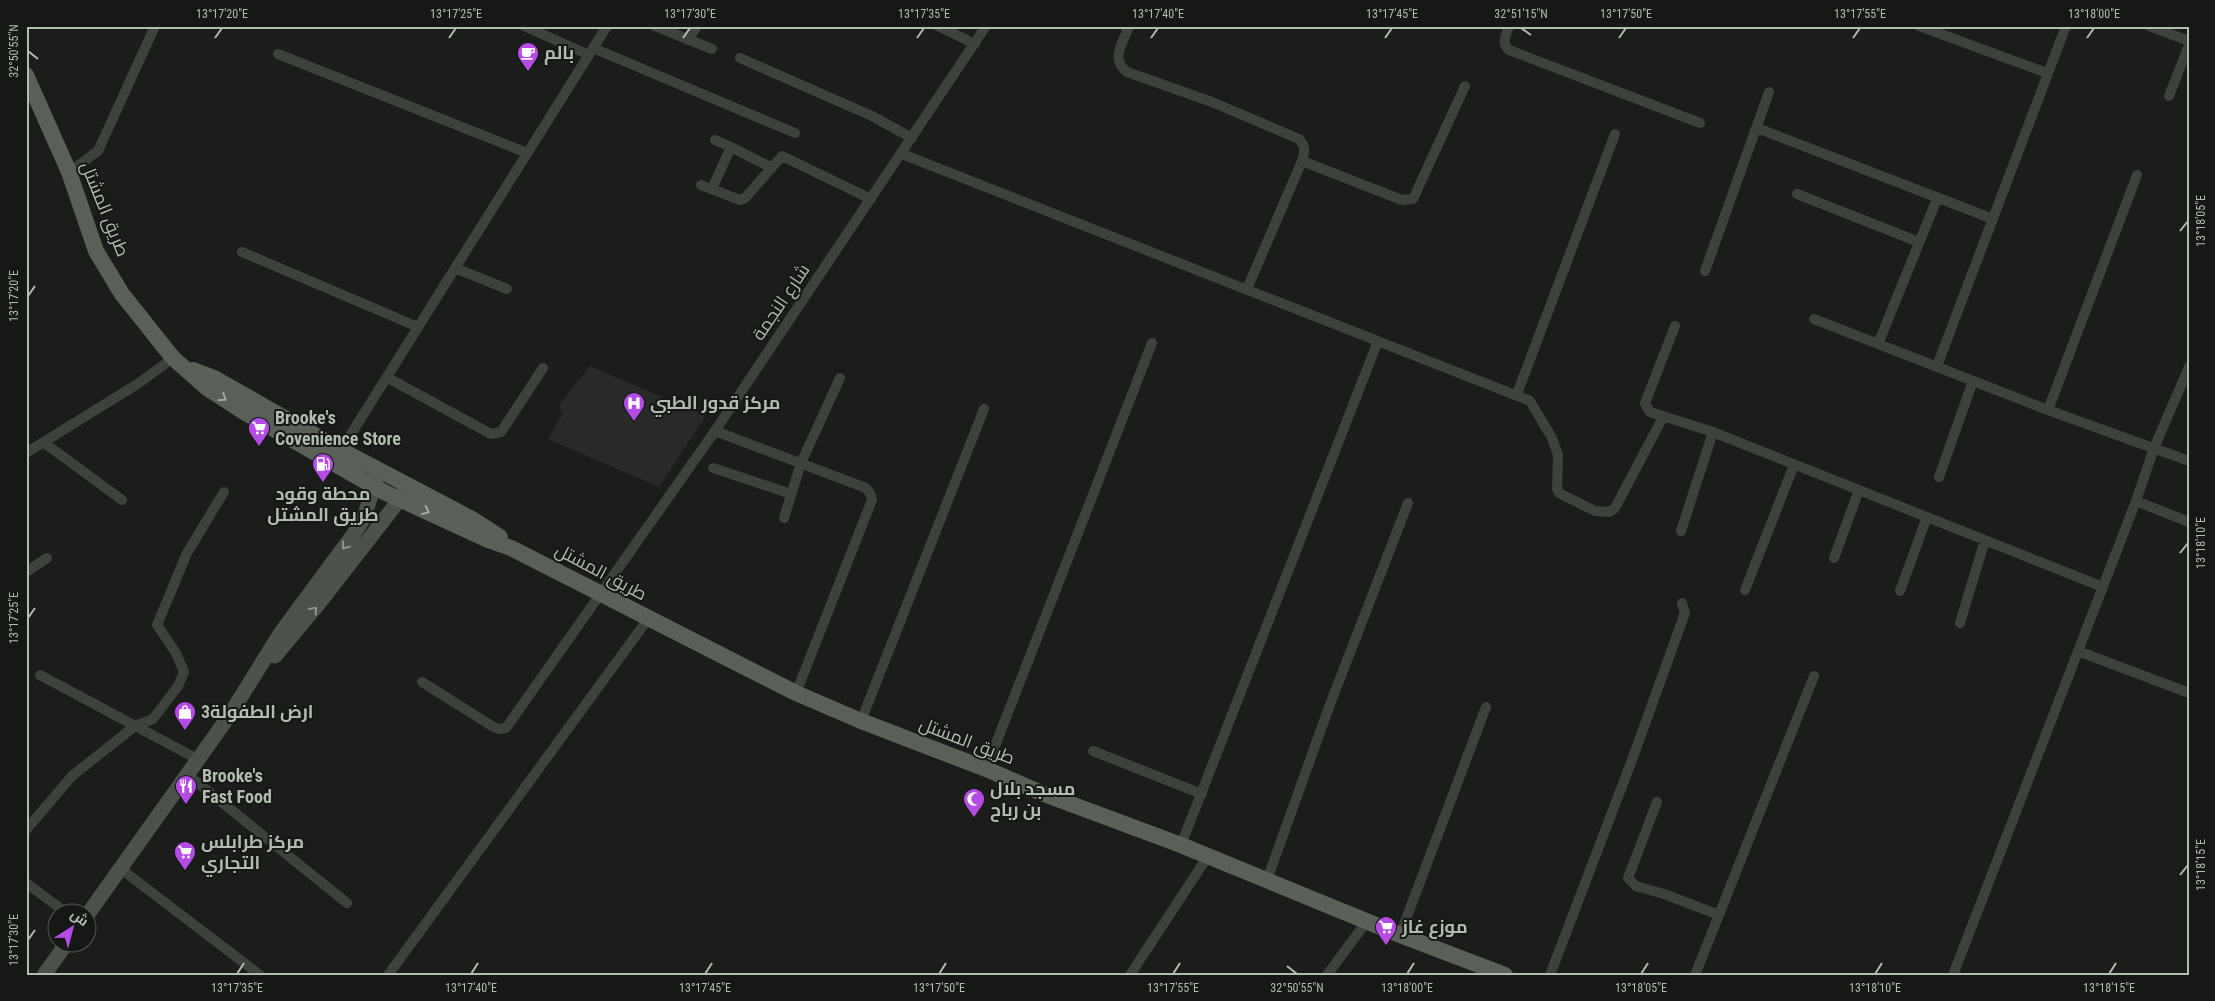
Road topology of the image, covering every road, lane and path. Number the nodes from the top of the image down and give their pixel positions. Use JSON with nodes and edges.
{"nodes":[{"id":1,"x":155,"y":26,"type":"edge"},
{"id":2,"x":524,"y":26,"type":"edge"},
{"id":3,"x":607,"y":26,"type":"edge"},
{"id":4,"x":656,"y":26,"type":"edge"},
{"id":5,"x":696,"y":26,"type":"edge"},
{"id":6,"x":938,"y":26,"type":"edge"},
{"id":7,"x":986,"y":26,"type":"edge"},
{"id":8,"x":1130,"y":26,"type":"edge"},
{"id":9,"x":1509,"y":26,"type":"edge"},
{"id":10,"x":1919,"y":26,"type":"edge"},
{"id":11,"x":2066,"y":26,"type":"edge"},
{"id":12,"x":2148,"y":26,"type":"edge"},
{"id":13,"x":688,"y":40,"type":"junction"},
{"id":14,"x":2189,"y":43,"type":"edge"},
{"id":15,"x":975,"y":44,"type":"junction"},
{"id":16,"x":712,"y":50,"type":"dead end"},
{"id":17,"x":591,"y":51,"type":"junction"},
{"id":18,"x":278,"y":54,"type":"dead end"},
{"id":19,"x":740,"y":58,"type":"dead end"},
{"id":20,"x":2047,"y":73,"type":"junction"},
{"id":21,"x":26,"y":76,"type":"edge"},
{"id":22,"x":1465,"y":86,"type":"dead end"},
{"id":23,"x":1769,"y":92,"type":"dead end"},
{"id":24,"x":2168,"y":96,"type":"dead end"},
{"id":25,"x":1700,"y":123,"type":"dead end"},
{"id":26,"x":1757,"y":128,"type":"junction"},
{"id":27,"x":795,"y":133,"type":"dead end"},
{"id":28,"x":1615,"y":134,"type":"dead end"},
{"id":29,"x":912,"y":138,"type":"junction"},
{"id":30,"x":715,"y":140,"type":"dead end"},
{"id":31,"x":731,"y":147,"type":"junction"},
{"id":32,"x":527,"y":153,"type":"junction"},
{"id":33,"x":902,"y":154,"type":"junction"},
{"id":34,"x":1302,"y":161,"type":"junction"},
{"id":35,"x":772,"y":168,"type":"junction"},
{"id":36,"x":69,"y":172,"type":"junction"},
{"id":37,"x":2137,"y":175,"type":"dead end"},
{"id":38,"x":701,"y":185,"type":"dead end"},
{"id":39,"x":712,"y":189,"type":"junction"},
{"id":40,"x":1798,"y":194,"type":"dead end"},
{"id":41,"x":871,"y":199,"type":"junction"},
{"id":42,"x":1937,"y":199,"type":"junction"},
{"id":43,"x":1993,"y":219,"type":"junction"},
{"id":44,"x":1919,"y":242,"type":"junction"},
{"id":45,"x":242,"y":252,"type":"dead end"},
{"id":46,"x":455,"y":268,"type":"junction"},
{"id":47,"x":1705,"y":271,"type":"dead end"},
{"id":48,"x":1247,"y":289,"type":"junction"},
{"id":49,"x":508,"y":290,"type":"dead end"},
{"id":50,"x":1814,"y":319,"type":"dead end"},
{"id":51,"x":1675,"y":326,"type":"dead end"},
{"id":52,"x":418,"y":327,"type":"junction"},
{"id":53,"x":1378,"y":341,"type":"junction"},
{"id":54,"x":1152,"y":343,"type":"dead end"},
{"id":55,"x":1878,"y":344,"type":"junction"},
{"id":56,"x":179,"y":363,"type":"junction"},
{"id":57,"x":1937,"y":366,"type":"junction"},
{"id":58,"x":2189,"y":367,"type":"edge"},
{"id":59,"x":543,"y":368,"type":"dead end"},
{"id":60,"x":388,"y":378,"type":"junction"},
{"id":61,"x":840,"y":378,"type":"dead end"},
{"id":62,"x":1973,"y":380,"type":"junction"},
{"id":63,"x":1517,"y":394,"type":"junction"},
{"id":64,"x":984,"y":409,"type":"dead end"},
{"id":65,"x":2048,"y":410,"type":"junction"},
{"id":66,"x":1663,"y":417,"type":"junction"},
{"id":67,"x":715,"y":431,"type":"junction"},
{"id":68,"x":1713,"y":432,"type":"junction"},
{"id":69,"x":43,"y":442,"type":"junction"},
{"id":70,"x":2154,"y":448,"type":"junction"},
{"id":71,"x":342,"y":450,"type":"junction"},
{"id":72,"x":26,"y":453,"type":"edge"},
{"id":73,"x":2189,"y":460,"type":"edge"},
{"id":74,"x":801,"y":463,"type":"junction"},
{"id":75,"x":1794,"y":465,"type":"junction"},
{"id":76,"x":713,"y":468,"type":"dead end"},
{"id":77,"x":376,"y":477,"type":"junction"},
{"id":78,"x":1939,"y":477,"type":"dead end"},
{"id":79,"x":410,"y":486,"type":"junction"},
{"id":80,"x":1859,"y":490,"type":"junction"},
{"id":81,"x":224,"y":492,"type":"dead end"},
{"id":82,"x":791,"y":494,"type":"junction"},
{"id":83,"x":122,"y":500,"type":"dead end"},
{"id":84,"x":400,"y":500,"type":"junction"},
{"id":85,"x":2136,"y":501,"type":"junction"},
{"id":86,"x":1408,"y":503,"type":"dead end"},
{"id":87,"x":1927,"y":517,"type":"junction"},
{"id":88,"x":784,"y":518,"type":"dead end"},
{"id":89,"x":2189,"y":522,"type":"edge"},
{"id":90,"x":1680,"y":531,"type":"dead end"},
{"id":91,"x":1985,"y":540,"type":"junction"},
{"id":92,"x":511,"y":548,"type":"junction"},
{"id":93,"x":46,"y":558,"type":"dead end"},
{"id":94,"x":1834,"y":558,"type":"dead end"},
{"id":95,"x":26,"y":572,"type":"edge"},
{"id":96,"x":2103,"y":587,"type":"junction"},
{"id":97,"x":1745,"y":590,"type":"dead end"},
{"id":98,"x":1900,"y":592,"type":"dead end"},
{"id":99,"x":600,"y":593,"type":"junction"},
{"id":100,"x":1682,"y":603,"type":"dead end"},
{"id":101,"x":648,"y":619,"type":"junction"},
{"id":102,"x":1960,"y":623,"type":"dead end"},
{"id":103,"x":2078,"y":651,"type":"junction"},
{"id":104,"x":40,"y":675,"type":"dead end"},
{"id":105,"x":1814,"y":676,"type":"dead end"},
{"id":106,"x":422,"y":682,"type":"dead end"},
{"id":107,"x":249,"y":688,"type":"junction"},
{"id":108,"x":796,"y":693,"type":"junction"},
{"id":109,"x":2189,"y":693,"type":"edge"},
{"id":110,"x":1486,"y":707,"type":"dead end"},
{"id":111,"x":861,"y":721,"type":"junction"},
{"id":112,"x":135,"y":726,"type":"junction"},
{"id":113,"x":1093,"y":751,"type":"dead end"},
{"id":114,"x":199,"y":760,"type":"junction"},
{"id":115,"x":986,"y":769,"type":"junction"},
{"id":116,"x":188,"y":775,"type":"junction"},
{"id":117,"x":1202,"y":794,"type":"junction"},
{"id":118,"x":1657,"y":802,"type":"dead end"},
{"id":119,"x":26,"y":830,"type":"edge"},
{"id":120,"x":1182,"y":845,"type":"junction"},
{"id":121,"x":1208,"y":856,"type":"junction"},
{"id":122,"x":121,"y":869,"type":"junction"},
{"id":123,"x":1267,"y":880,"type":"junction"},
{"id":124,"x":26,"y":883,"type":"edge"},
{"id":125,"x":347,"y":903,"type":"dead end"},
{"id":126,"x":54,"y":904,"type":"edge"},
{"id":127,"x":95,"y":904,"type":"edge"},
{"id":128,"x":1719,"y":915,"type":"junction"},
{"id":129,"x":1367,"y":921,"type":"junction"},
{"id":130,"x":1400,"y":935,"type":"junction"},
{"id":131,"x":59,"y":954,"type":"edge"},
{"id":132,"x":44,"y":975,"type":"edge"},
{"id":133,"x":260,"y":975,"type":"edge"},
{"id":134,"x":388,"y":975,"type":"edge"},
{"id":135,"x":1130,"y":975,"type":"edge"},
{"id":136,"x":1327,"y":975,"type":"edge"},
{"id":137,"x":1505,"y":975,"type":"edge"},
{"id":138,"x":1550,"y":975,"type":"edge"},
{"id":139,"x":1695,"y":975,"type":"edge"},
{"id":140,"x":1953,"y":975,"type":"edge"}],
"edges":[{"from":1,"to":36,"type":"street"},
{"from":2,"to":17,"type":"street"},
{"from":3,"to":17,"type":"street"},
{"from":4,"to":13,"type":"street"},
{"from":5,"to":13,"type":"street"},
{"from":6,"to":15,"type":"street"},
{"from":7,"to":15,"type":"street","name":"شارع النجمة"},
{"from":8,"to":34,"type":"street"},
{"from":9,"to":25,"type":"street"},
{"from":10,"to":20,"type":"street"},
{"from":11,"to":20,"type":"street"},
{"from":12,"to":14,"type":"street"},
{"from":13,"to":16,"type":"street"},
{"from":14,"to":24,"type":"street"},
{"from":15,"to":29,"type":"street","name":"شارع النجمة"},
{"from":17,"to":27,"type":"street"},
{"from":17,"to":32,"type":"street"},
{"from":18,"to":32,"type":"street"},
{"from":19,"to":29,"type":"street"},
{"from":20,"to":43,"type":"street"},
{"from":21,"to":36,"type":"main road","name":"طريق المشتل"},
{"from":22,"to":34,"type":"street"},
{"from":23,"to":26,"type":"street"},
{"from":26,"to":42,"type":"street"},
{"from":26,"to":47,"type":"street"},
{"from":28,"to":63,"type":"street"},
{"from":29,"to":33,"type":"street","name":"شارع النجمة"},
{"from":30,"to":31,"type":"street"},
{"from":31,"to":35,"type":"street"},
{"from":31,"to":39,"type":"street"},
{"from":32,"to":46,"type":"street"},
{"from":33,"to":41,"type":"street","name":"شارع النجمة"},
{"from":33,"to":48,"type":"street"},
{"from":34,"to":48,"type":"street"},
{"from":35,"to":39,"type":"street"},
{"from":35,"to":41,"type":"street"},
{"from":36,"to":56,"type":"main road","name":"طريق المشتل"},
{"from":37,"to":65,"type":"street"},
{"from":38,"to":39,"type":"street"},
{"from":40,"to":44,"type":"street"},
{"from":41,"to":67,"type":"street","name":"شارع النجمة"},
{"from":42,"to":43,"type":"street"},
{"from":42,"to":44,"type":"street"},
{"from":43,"to":57,"type":"street"},
{"from":44,"to":55,"type":"street"},
{"from":45,"to":52,"type":"street"},
{"from":46,"to":49,"type":"street"},
{"from":46,"to":52,"type":"street"},
{"from":48,"to":53,"type":"street"},
{"from":50,"to":55,"type":"street"},
{"from":51,"to":66,"type":"street"},
{"from":52,"to":60,"type":"street"},
{"from":53,"to":63,"type":"street"},
{"from":53,"to":117,"type":"street"},
{"from":54,"to":115,"type":"street"},
{"from":55,"to":57,"type":"street"},
{"from":56,"to":69,"type":"street"},
{"from":56,"to":71,"type":"main road","name":"طريق المشتل"},
{"from":56,"to":77,"type":"main road","name":"طريق المشتل","one_way":true},
{"from":57,"to":62,"type":"street"},
{"from":58,"to":70,"type":"street"},
{"from":59,"to":60,"type":"street"},
{"from":60,"to":71,"type":"street"},
{"from":61,"to":74,"type":"street"},
{"from":62,"to":65,"type":"street"},
{"from":62,"to":78,"type":"street"},
{"from":63,"to":66,"type":"street"},
{"from":64,"to":111,"type":"street"},
{"from":65,"to":70,"type":"street"},
{"from":66,"to":68,"type":"street"},
{"from":67,"to":74,"type":"street"},
{"from":67,"to":99,"type":"street","name":"شارع النجمة"},
{"from":68,"to":75,"type":"street"},
{"from":68,"to":90,"type":"street"},
{"from":69,"to":72,"type":"street"},
{"from":69,"to":83,"type":"street"},
{"from":70,"to":73,"type":"street"},
{"from":70,"to":85,"type":"street"},
{"from":71,"to":77,"type":"main road","name":"طريق المشتل"},
{"from":74,"to":82,"type":"street"},
{"from":74,"to":108,"type":"street"},
{"from":75,"to":80,"type":"street"},
{"from":75,"to":97,"type":"street"},
{"from":76,"to":82,"type":"street"},
{"from":77,"to":79,"type":"main road","name":"طريق المشتل"},
{"from":77,"to":84,"type":"main road","name":"طريق المشتل"},
{"from":77,"to":107,"type":"main road","one_way":true},
{"from":79,"to":84,"type":"main road"},
{"from":79,"to":92,"type":"main road","name":"طريق المشتل"},
{"from":80,"to":87,"type":"street"},
{"from":80,"to":94,"type":"street"},
{"from":81,"to":112,"type":"street"},
{"from":82,"to":88,"type":"street"},
{"from":84,"to":92,"type":"main road","name":"طريق المشتل","one_way":true},
{"from":107,"to":84,"type":"main road","one_way":true},
{"from":85,"to":89,"type":"street"},
{"from":85,"to":96,"type":"street"},
{"from":86,"to":123,"type":"street"},
{"from":87,"to":91,"type":"street"},
{"from":87,"to":98,"type":"street"},
{"from":91,"to":96,"type":"street"},
{"from":91,"to":102,"type":"street"},
{"from":92,"to":99,"type":"main road","name":"طريق المشتل"},
{"from":93,"to":95,"type":"street"},
{"from":96,"to":103,"type":"street"},
{"from":99,"to":101,"type":"main road","name":"طريق المشتل"},
{"from":99,"to":106,"type":"street","name":"شارع النجمة"},
{"from":100,"to":138,"type":"street"},
{"from":101,"to":108,"type":"main road","name":"طريق المشتل"},
{"from":101,"to":134,"type":"street"},
{"from":103,"to":109,"type":"street"},
{"from":103,"to":140,"type":"street"},
{"from":104,"to":112,"type":"street"},
{"from":105,"to":128,"type":"street"},
{"from":107,"to":114,"type":"main road"},
{"from":108,"to":111,"type":"main road","name":"طريق المشتل"},
{"from":110,"to":130,"type":"street"},
{"from":111,"to":115,"type":"main road","name":"طريق المشتل"},
{"from":112,"to":114,"type":"street"},
{"from":112,"to":119,"type":"street"},
{"from":113,"to":117,"type":"street"},
{"from":114,"to":116,"type":"main road"},
{"from":115,"to":120,"type":"main road","name":"طريق المشتل"},
{"from":116,"to":122,"type":"main road"},
{"from":116,"to":125,"type":"street"},
{"from":117,"to":120,"type":"street"},
{"from":118,"to":128,"type":"street"},
{"from":120,"to":121,"type":"main road","name":"طريق المشتل"},
{"from":121,"to":123,"type":"main road","name":"طريق المشتل"},
{"from":121,"to":135,"type":"street"},
{"from":122,"to":127,"type":"main road"},
{"from":122,"to":133,"type":"street"},
{"from":123,"to":129,"type":"main road","name":"طريق المشتل"},
{"from":124,"to":126,"type":"street"},
{"from":128,"to":139,"type":"street"},
{"from":129,"to":130,"type":"main road","name":"طريق المشتل"},
{"from":129,"to":136,"type":"street"},
{"from":130,"to":137,"type":"main road","name":"طريق المشتل"},
{"from":131,"to":132,"type":"main road"}]}
